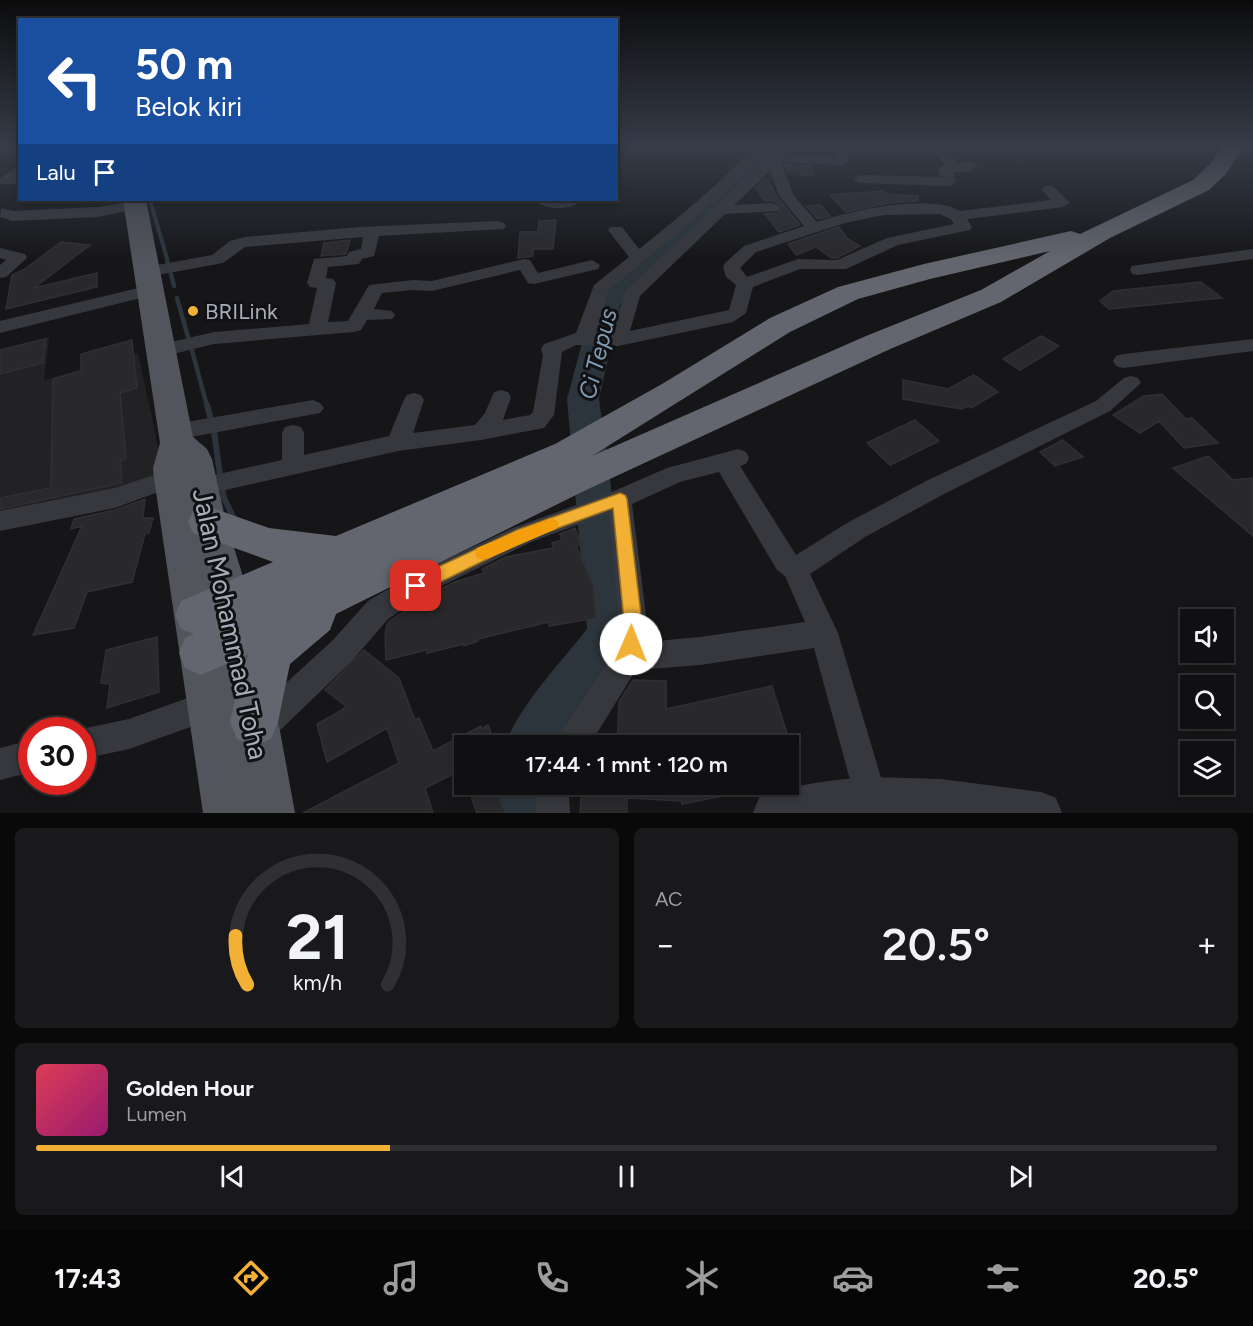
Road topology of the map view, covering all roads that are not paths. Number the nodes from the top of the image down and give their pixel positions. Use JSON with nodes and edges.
{"nodes":[{"id":1,"x":723,"y":185,"type":"edge"},
{"id":2,"x":749,"y":185,"type":"edge"},
{"id":3,"x":785,"y":185,"type":"edge"},
{"id":4,"x":864,"y":185,"type":"edge"},
{"id":5,"x":1199,"y":185,"type":"edge"},
{"id":6,"x":1048,"y":189,"type":"dead end"},
{"id":7,"x":66,"y":201,"type":"edge"},
{"id":8,"x":542,"y":201,"type":"edge"},
{"id":9,"x":134,"y":202,"type":"edge"},
{"id":10,"x":570,"y":203,"type":"dead end"},
{"id":11,"x":773,"y":208,"type":"dead end"},
{"id":12,"x":723,"y":210,"type":"junction"},
{"id":13,"x":884,"y":210,"type":"junction"},
{"id":14,"x":53,"y":214,"type":"junction"},
{"id":15,"x":957,"y":216,"type":"junction"},
{"id":16,"x":4,"y":217,"type":"edge"},
{"id":17,"x":498,"y":226,"type":"dead end"},
{"id":18,"x":814,"y":228,"type":"junction"},
{"id":19,"x":616,"y":230,"type":"dead end"},
{"id":20,"x":372,"y":233,"type":"junction"},
{"id":21,"x":1101,"y":233,"type":"junction"},
{"id":22,"x":0,"y":253,"type":"edge"},
{"id":23,"x":1253,"y":254,"type":"edge"},
{"id":24,"x":638,"y":258,"type":"junction"},
{"id":25,"x":592,"y":265,"type":"dead end"},
{"id":26,"x":1138,"y":270,"type":"dead end"},
{"id":27,"x":0,"y":273,"type":"edge"},
{"id":28,"x":159,"y":275,"type":"junction"},
{"id":29,"x":745,"y":284,"type":"junction"},
{"id":30,"x":361,"y":314,"type":"junction"},
{"id":31,"x":386,"y":315,"type":"dead end"},
{"id":32,"x":0,"y":327,"type":"edge"},
{"id":33,"x":317,"y":329,"type":"junction"},
{"id":34,"x":586,"y":338,"type":"junction"},
{"id":35,"x":614,"y":340,"type":"junction"},
{"id":36,"x":1253,"y":345,"type":"edge"},
{"id":37,"x":180,"y":346,"type":"junction"},
{"id":38,"x":670,"y":394,"type":"junction"},
{"id":39,"x":501,"y":397,"type":"dead end"},
{"id":40,"x":414,"y":400,"type":"dead end"},
{"id":41,"x":313,"y":408,"type":"dead end"},
{"id":42,"x":705,"y":422,"type":"junction"},
{"id":43,"x":481,"y":432,"type":"junction"},
{"id":44,"x":293,"y":433,"type":"dead end"},
{"id":45,"x":398,"y":443,"type":"junction"},
{"id":46,"x":293,"y":465,"type":"junction"},
{"id":47,"x":186,"y":472,"type":"junction"},
{"id":48,"x":573,"y":483,"type":"junction"},
{"id":49,"x":617,"y":500,"type":"junction"},
{"id":50,"x":0,"y":521,"type":"edge"},
{"id":51,"x":349,"y":568,"type":"junction"},
{"id":52,"x":796,"y":569,"type":"junction"},
{"id":53,"x":216,"y":626,"type":"junction"},
{"id":54,"x":824,"y":633,"type":"junction"},
{"id":55,"x":628,"y":657,"type":"junction"},
{"id":56,"x":240,"y":720,"type":"junction"},
{"id":57,"x":578,"y":735,"type":"edge"},
{"id":58,"x":96,"y":741,"type":"edge"},
{"id":59,"x":18,"y":760,"type":"edge"},
{"id":60,"x":0,"y":764,"type":"edge"},
{"id":61,"x":552,"y":795,"type":"edge"},
{"id":62,"x":871,"y":798,"type":"junction"},
{"id":63,"x":229,"y":813,"type":"edge"},
{"id":64,"x":269,"y":813,"type":"edge"},
{"id":65,"x":553,"y":813,"type":"edge"},
{"id":66,"x":774,"y":813,"type":"edge"},
{"id":67,"x":1041,"y":813,"type":"edge"}],
"edges":[{"from":1,"to":24,"type":"street"},
{"from":2,"to":12,"type":"street"},
{"from":3,"to":18,"type":"street"},
{"from":4,"to":13,"type":"street"},
{"from":5,"to":21,"type":"highway"},
{"from":6,"to":15,"type":"street"},
{"from":7,"to":14,"type":"street"},
{"from":8,"to":10,"type":"street"},
{"from":9,"to":14,"type":"street"},
{"from":9,"to":28,"type":"main road","name":"Jalan Mohammad Toha"},
{"from":11,"to":12,"type":"street"},
{"from":12,"to":35,"type":"street"},
{"from":13,"to":15,"type":"street"},
{"from":13,"to":18,"type":"street"},
{"from":14,"to":16,"type":"street"},
{"from":15,"to":29,"type":"street"},
{"from":17,"to":20,"type":"street"},
{"from":18,"to":29,"type":"street"},
{"from":19,"to":24,"type":"street"},
{"from":20,"to":28,"type":"street"},
{"from":20,"to":33,"type":"street"},
{"from":21,"to":38,"type":"highway"},
{"from":21,"to":42,"type":"highway"},
{"from":22,"to":27,"type":"street"},
{"from":23,"to":26,"type":"street"},
{"from":24,"to":34,"type":"street"},
{"from":25,"to":30,"type":"street"},
{"from":28,"to":32,"type":"street"},
{"from":28,"to":37,"type":"main road","name":"Jalan Mohammad Toha"},
{"from":29,"to":35,"type":"street"},
{"from":30,"to":31,"type":"street"},
{"from":30,"to":33,"type":"street"},
{"from":33,"to":37,"type":"street"},
{"from":34,"to":35,"type":"street"},
{"from":34,"to":43,"type":"street"},
{"from":36,"to":52,"type":"street"},
{"from":37,"to":47,"type":"main road","name":"Jalan Mohammad Toha"},
{"from":38,"to":42,"type":"highway"},
{"from":38,"to":48,"type":"highway"},
{"from":39,"to":43,"type":"street"},
{"from":40,"to":45,"type":"street"},
{"from":41,"to":47,"type":"street"},
{"from":42,"to":48,"type":"highway"},
{"from":43,"to":45,"type":"street"},
{"from":44,"to":46,"type":"street"},
{"from":45,"to":46,"type":"street"},
{"from":46,"to":47,"type":"street"},
{"from":47,"to":50,"type":"street"},
{"from":47,"to":51,"type":"highway"},
{"from":47,"to":53,"type":"main road","name":"Jalan Mohammad Toha"},
{"from":47,"to":53,"type":"main road","name":"Jalan Mohammad Toha"},
{"from":48,"to":49,"type":"street"},
{"from":48,"to":51,"type":"highway"},
{"from":48,"to":56,"type":"street"},
{"from":49,"to":52,"type":"street"},
{"from":49,"to":55,"type":"street"},
{"from":51,"to":53,"type":"highway"},
{"from":51,"to":56,"type":"highway"},
{"from":52,"to":54,"type":"street"},
{"from":53,"to":56,"type":"main road","name":"Jalan Mohammad Toha"},
{"from":54,"to":55,"type":"street"},
{"from":54,"to":62,"type":"street"},
{"from":55,"to":57,"type":"street"},
{"from":56,"to":58,"type":"street"},
{"from":56,"to":63,"type":"main road","name":"Jalan Mohammad Toha"},
{"from":56,"to":64,"type":"main road","name":"Jalan Mohammad Toha"},
{"from":59,"to":60,"type":"street"},
{"from":61,"to":65,"type":"street"},
{"from":62,"to":66,"type":"street"},
{"from":62,"to":67,"type":"street"}]}
